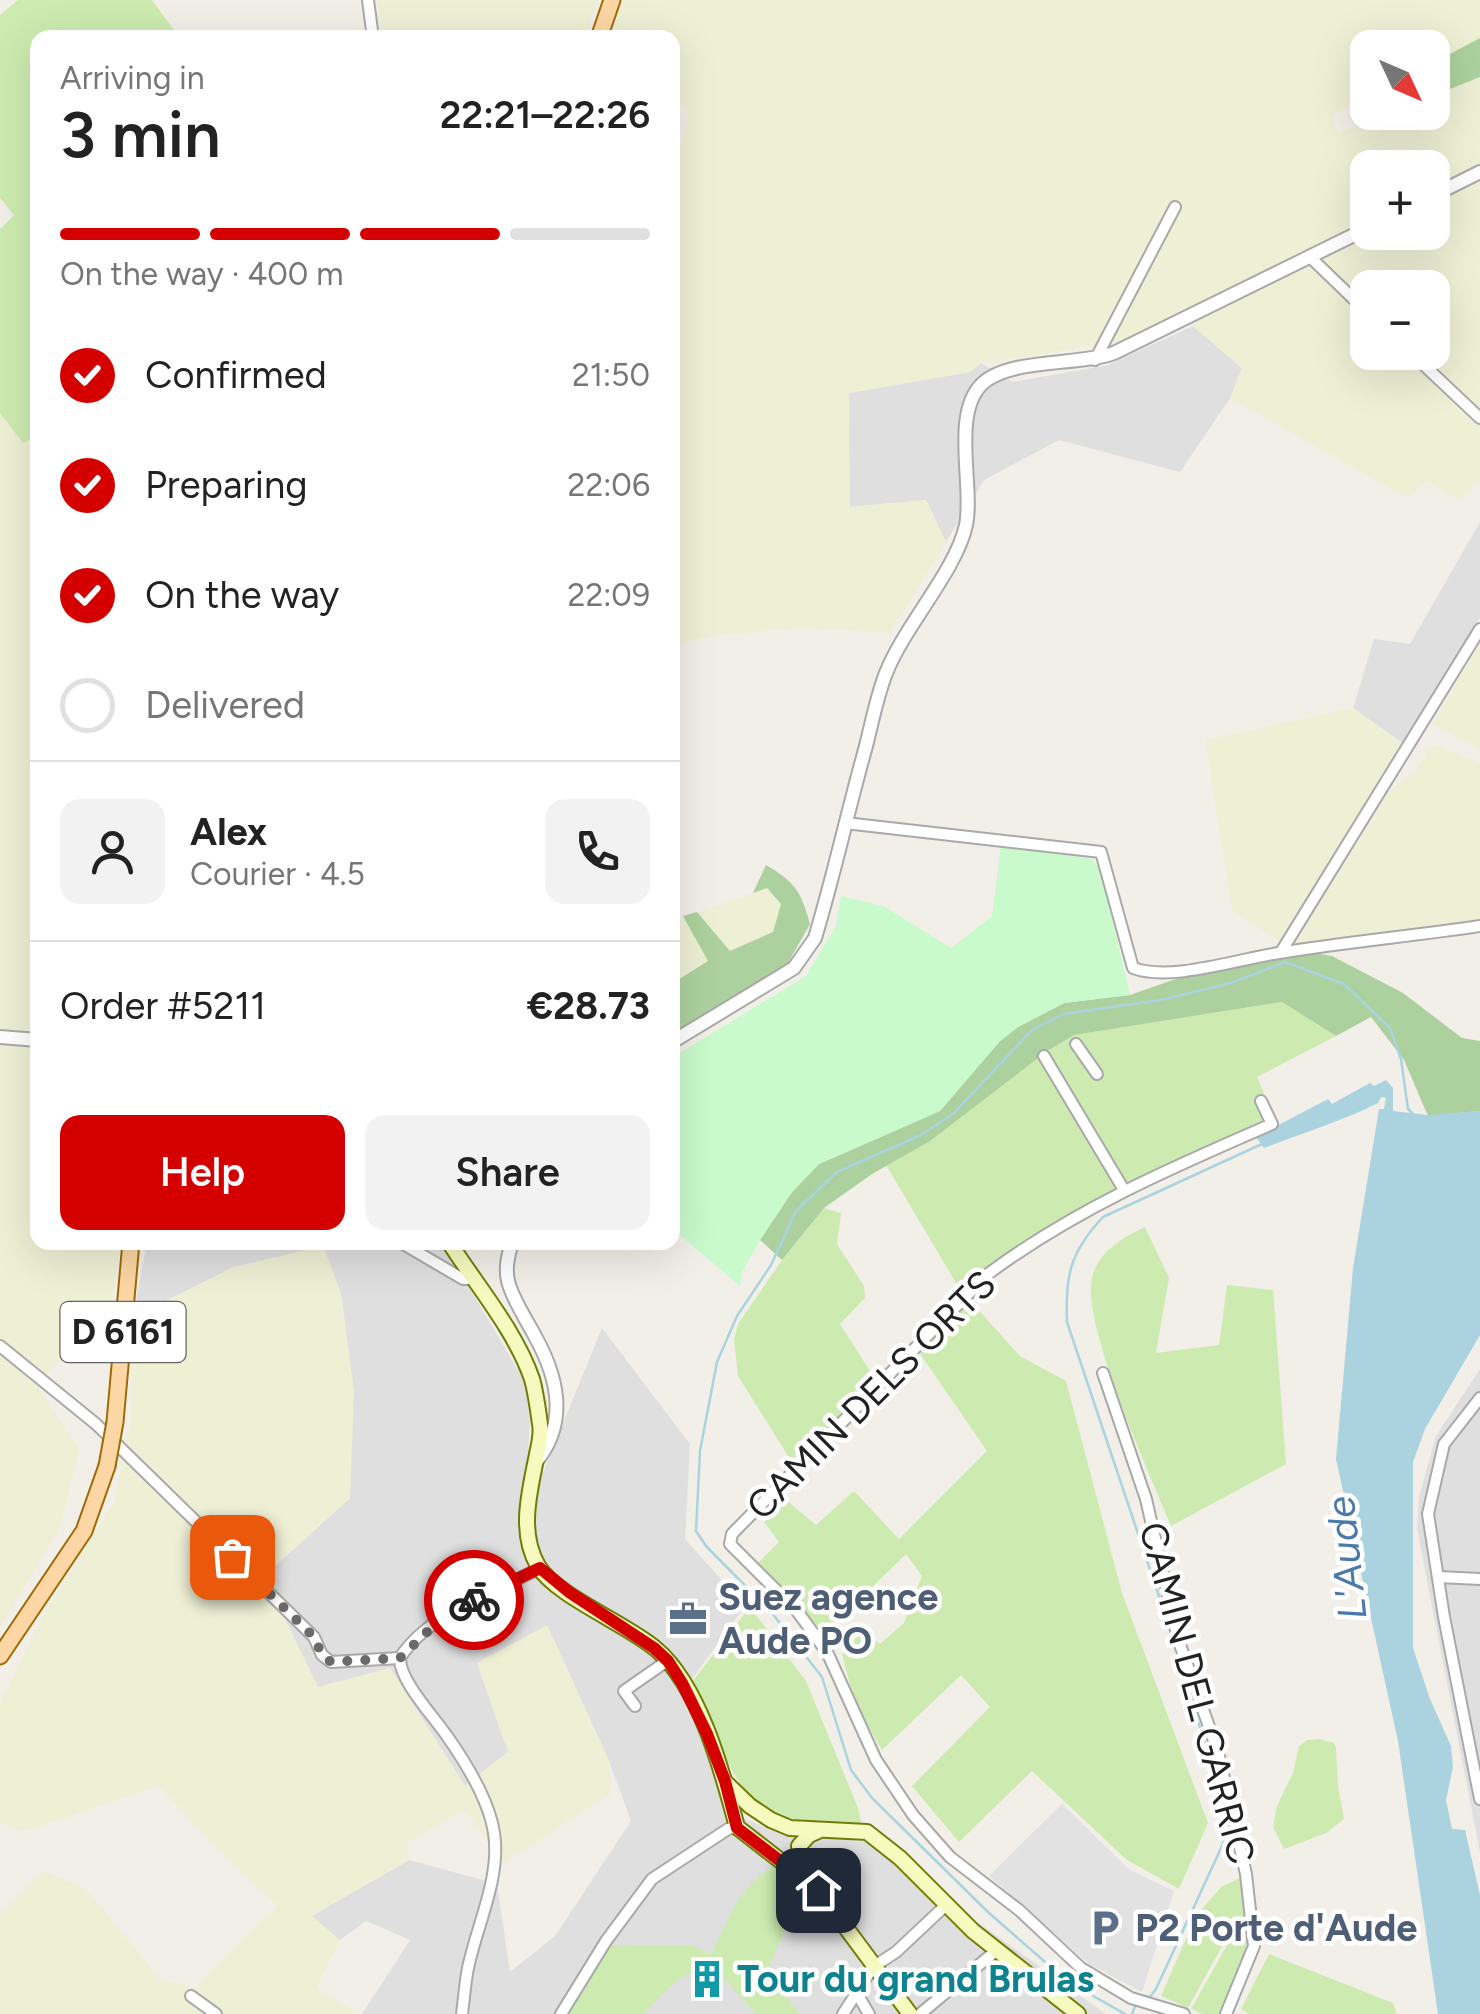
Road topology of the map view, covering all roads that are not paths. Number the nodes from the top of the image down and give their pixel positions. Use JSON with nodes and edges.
{"nodes":[{"id":1,"x":368,"y":0,"type":"edge"},
{"id":2,"x":612,"y":0,"type":"edge"},
{"id":3,"x":372,"y":30,"type":"edge"},
{"id":4,"x":602,"y":30,"type":"edge"},
{"id":5,"x":1480,"y":172,"type":"edge"},
{"id":6,"x":1450,"y":187,"type":"edge"},
{"id":7,"x":1175,"y":208,"type":"dead end"},
{"id":8,"x":1350,"y":237,"type":"edge"},
{"id":9,"x":1309,"y":256,"type":"junction"},
{"id":10,"x":1350,"y":296,"type":"edge"},
{"id":11,"x":1095,"y":360,"type":"junction"},
{"id":12,"x":1429,"y":370,"type":"edge"},
{"id":13,"x":1480,"y":418,"type":"edge"},
{"id":14,"x":1480,"y":629,"type":"edge"},
{"id":15,"x":845,"y":823,"type":"junction"},
{"id":16,"x":1480,"y":926,"type":"edge"},
{"id":17,"x":1281,"y":952,"type":"junction"},
{"id":18,"x":0,"y":1037,"type":"edge"},
{"id":19,"x":680,"y":1037,"type":"edge"},
{"id":20,"x":30,"y":1039,"type":"edge"},
{"id":21,"x":1076,"y":1044,"type":"dead end"},
{"id":22,"x":1044,"y":1056,"type":"dead end"},
{"id":23,"x":1097,"y":1074,"type":"dead end"},
{"id":24,"x":1261,"y":1101,"type":"dead end"},
{"id":25,"x":1124,"y":1190,"type":"junction"},
{"id":26,"x":130,"y":1250,"type":"edge"},
{"id":27,"x":414,"y":1250,"type":"edge"},
{"id":28,"x":454,"y":1250,"type":"edge"},
{"id":29,"x":510,"y":1250,"type":"edge"},
{"id":30,"x":473,"y":1280,"type":"junction"},
{"id":31,"x":0,"y":1346,"type":"edge"},
{"id":32,"x":1102,"y":1372,"type":"dead end"},
{"id":33,"x":1480,"y":1398,"type":"edge"},
{"id":34,"x":1475,"y":1411,"type":"edge"},
{"id":35,"x":536,"y":1462,"type":"junction"},
{"id":36,"x":540,"y":1568,"type":"junction"},
{"id":37,"x":1438,"y":1577,"type":"junction"},
{"id":38,"x":1480,"y":1580,"type":"edge"},
{"id":39,"x":0,"y":1656,"type":"edge"},
{"id":40,"x":400,"y":1658,"type":"junction"},
{"id":41,"x":668,"y":1661,"type":"junction"},
{"id":42,"x":635,"y":1706,"type":"dead end"},
{"id":43,"x":725,"y":1781,"type":"junction"},
{"id":44,"x":738,"y":1794,"type":"junction"},
{"id":45,"x":1480,"y":1799,"type":"edge"},
{"id":46,"x":771,"y":1820,"type":"junction"},
{"id":47,"x":737,"y":1828,"type":"junction"},
{"id":48,"x":819,"y":1831,"type":"junction"},
{"id":49,"x":800,"y":1875,"type":"junction"},
{"id":50,"x":946,"y":1905,"type":"junction"},
{"id":51,"x":997,"y":1950,"type":"junction"},
{"id":52,"x":873,"y":1967,"type":"junction"},
{"id":53,"x":856,"y":1992,"type":"junction"},
{"id":54,"x":191,"y":1996,"type":"dead end"},
{"id":55,"x":216,"y":2014,"type":"edge"},
{"id":56,"x":462,"y":2014,"type":"edge"},
{"id":57,"x":562,"y":2014,"type":"edge"},
{"id":58,"x":844,"y":2014,"type":"edge"},
{"id":59,"x":869,"y":2014,"type":"edge"},
{"id":60,"x":910,"y":2014,"type":"edge"},
{"id":61,"x":920,"y":2014,"type":"edge"},
{"id":62,"x":1078,"y":2014,"type":"edge"},
{"id":63,"x":1182,"y":2014,"type":"edge"},
{"id":64,"x":1226,"y":2014,"type":"edge"}],
"edges":[{"from":1,"to":3,"type":"street"},
{"from":2,"to":4,"type":"main road"},
{"from":5,"to":6,"type":"street"},
{"from":7,"to":11,"type":"street"},
{"from":8,"to":9,"type":"street"},
{"from":9,"to":10,"type":"street"},
{"from":9,"to":11,"type":"street"},
{"from":11,"to":15,"type":"street"},
{"from":12,"to":13,"type":"street"},
{"from":14,"to":17,"type":"street"},
{"from":15,"to":17,"type":"street"},
{"from":15,"to":19,"type":"street"},
{"from":16,"to":17,"type":"street"},
{"from":18,"to":20,"type":"street"},
{"from":21,"to":23,"type":"street"},
{"from":22,"to":25,"type":"street"},
{"from":24,"to":25,"type":"street","name":"CAMIN DELS ORTS"},
{"from":25,"to":63,"type":"street","name":"CAMIN DELS ORTS"},
{"from":26,"to":39,"type":"main road","number":"D 6161","bridge":true},
{"from":27,"to":30,"type":"street"},
{"from":28,"to":30,"type":"main road"},
{"from":29,"to":35,"type":"street"},
{"from":30,"to":35,"type":"main road"},
{"from":31,"to":40,"type":"street"},
{"from":32,"to":64,"type":"street","name":"CAMIN DEL GARRIC"},
{"from":33,"to":34,"type":"street"},
{"from":34,"to":37,"type":"street"},
{"from":35,"to":36,"type":"main road"},
{"from":36,"to":40,"type":"street"},
{"from":36,"to":41,"type":"main road"},
{"from":37,"to":38,"type":"street"},
{"from":37,"to":45,"type":"street"},
{"from":40,"to":56,"type":"street"},
{"from":41,"to":42,"type":"street"},
{"from":41,"to":43,"type":"main road"},
{"from":43,"to":44,"type":"main road"},
{"from":43,"to":47,"type":"main road"},
{"from":44,"to":46,"type":"main road"},
{"from":44,"to":47,"type":"main road"},
{"from":46,"to":47,"type":"main road"},
{"from":46,"to":48,"type":"main road"},
{"from":47,"to":49,"type":"main road"},
{"from":47,"to":57,"type":"street"},
{"from":48,"to":49,"type":"main road"},
{"from":48,"to":50,"type":"main road"},
{"from":49,"to":52,"type":"main road"},
{"from":50,"to":51,"type":"main road"},
{"from":50,"to":52,"type":"street"},
{"from":51,"to":61,"type":"street"},
{"from":51,"to":62,"type":"main road"},
{"from":52,"to":53,"type":"street"},
{"from":52,"to":60,"type":"main road"},
{"from":53,"to":58,"type":"street"},
{"from":53,"to":59,"type":"street"},
{"from":54,"to":55,"type":"street"}]}
